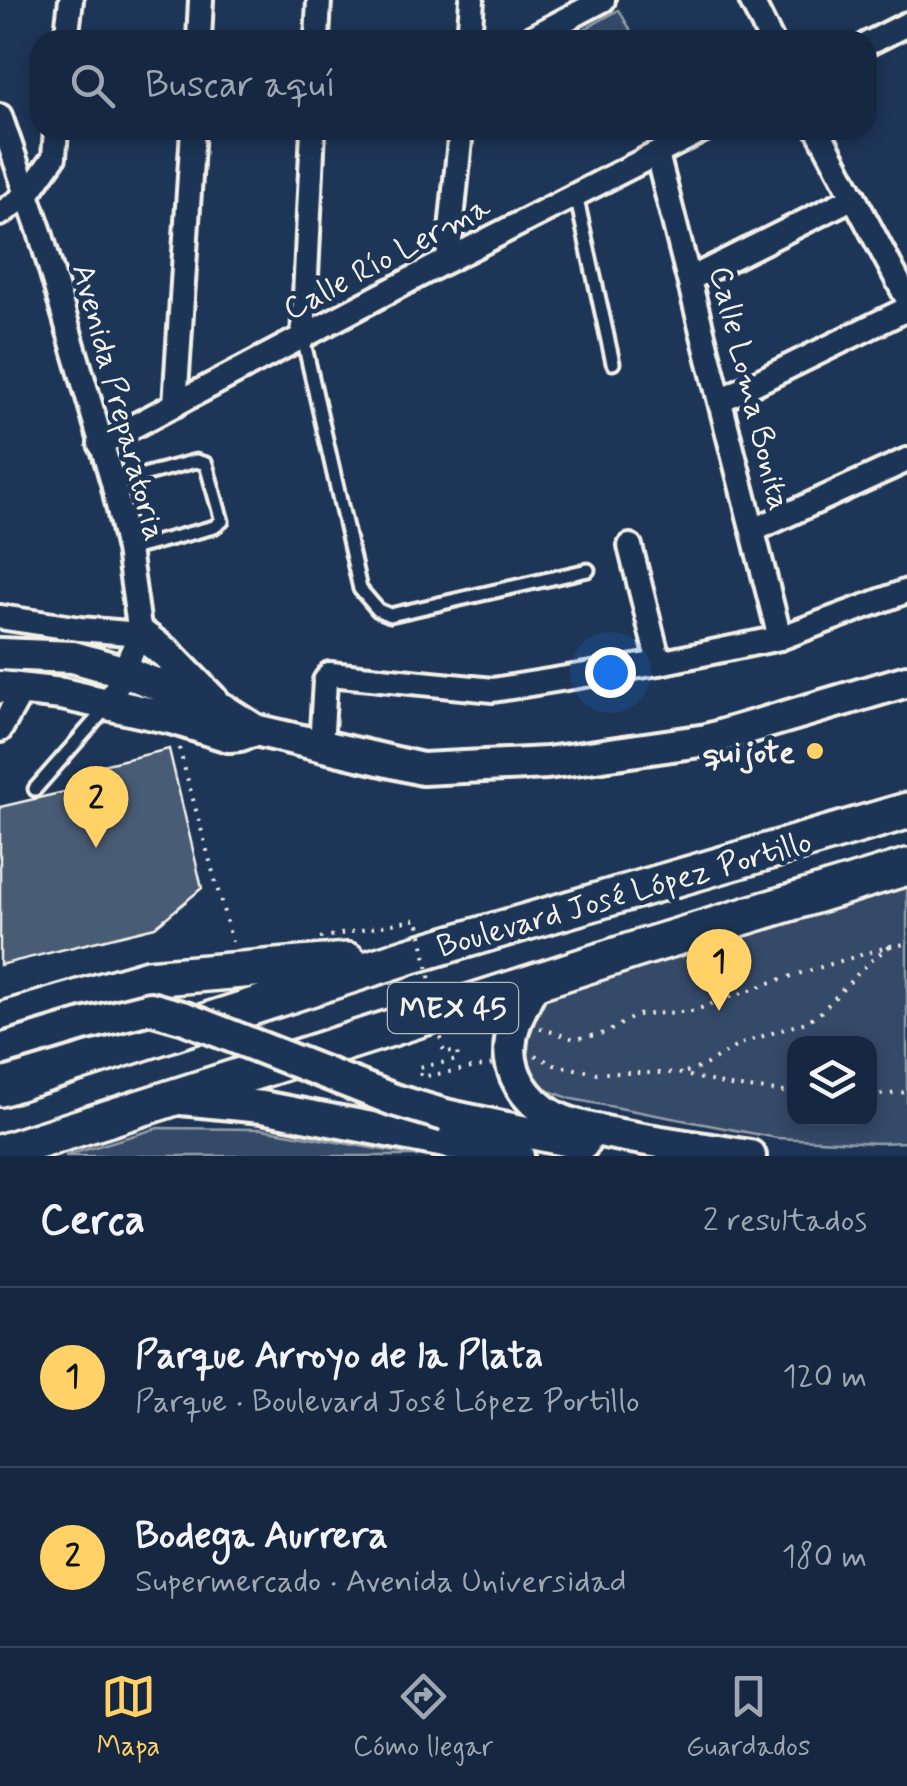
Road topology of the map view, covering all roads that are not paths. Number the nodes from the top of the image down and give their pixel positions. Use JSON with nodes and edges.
{"nodes":[{"id":1,"x":70,"y":0,"type":"edge"},
{"id":2,"x":201,"y":0,"type":"edge"},
{"id":3,"x":319,"y":0,"type":"edge"},
{"id":4,"x":472,"y":0,"type":"edge"},
{"id":5,"x":603,"y":0,"type":"edge"},
{"id":6,"x":750,"y":0,"type":"edge"},
{"id":7,"x":907,"y":24,"type":"edge"},
{"id":8,"x":67,"y":30,"type":"edge"},
{"id":9,"x":200,"y":30,"type":"edge"},
{"id":10,"x":318,"y":30,"type":"edge"},
{"id":11,"x":470,"y":30,"type":"edge"},
{"id":12,"x":545,"y":30,"type":"edge"},
{"id":13,"x":766,"y":30,"type":"edge"},
{"id":14,"x":877,"y":39,"type":"edge"},
{"id":15,"x":0,"y":116,"type":"edge"},
{"id":16,"x":55,"y":140,"type":"edge"},
{"id":17,"x":192,"y":140,"type":"edge"},
{"id":18,"x":313,"y":140,"type":"edge"},
{"id":19,"x":460,"y":140,"type":"edge"},
{"id":20,"x":683,"y":140,"type":"edge"},
{"id":21,"x":823,"y":140,"type":"edge"},
{"id":22,"x":657,"y":154,"type":"junction"},
{"id":23,"x":27,"y":194,"type":"junction"},
{"id":24,"x":576,"y":194,"type":"junction"},
{"id":25,"x":854,"y":196,"type":"junction"},
{"id":26,"x":0,"y":214,"type":"edge"},
{"id":27,"x":448,"y":260,"type":"junction"},
{"id":28,"x":690,"y":279,"type":"junction"},
{"id":29,"x":907,"y":298,"type":"edge"},
{"id":30,"x":907,"y":309,"type":"edge"},
{"id":31,"x":303,"y":338,"type":"junction"},
{"id":32,"x":613,"y":364,"type":"dead end"},
{"id":33,"x":721,"y":400,"type":"junction"},
{"id":34,"x":175,"y":405,"type":"junction"},
{"id":35,"x":100,"y":444,"type":"junction"},
{"id":36,"x":907,"y":460,"type":"edge"},
{"id":37,"x":112,"y":483,"type":"junction"},
{"id":38,"x":754,"y":530,"type":"junction"},
{"id":39,"x":630,"y":546,"type":"dead end"},
{"id":40,"x":128,"y":550,"type":"junction"},
{"id":41,"x":588,"y":570,"type":"dead end"},
{"id":42,"x":907,"y":591,"type":"edge"},
{"id":43,"x":0,"y":617,"type":"edge"},
{"id":44,"x":140,"y":634,"type":"junction"},
{"id":45,"x":780,"y":638,"type":"junction"},
{"id":46,"x":0,"y":654,"type":"edge"},
{"id":47,"x":659,"y":663,"type":"junction"},
{"id":48,"x":122,"y":671,"type":"junction"},
{"id":49,"x":907,"y":681,"type":"edge"},
{"id":50,"x":12,"y":688,"type":"edge"},
{"id":51,"x":108,"y":706,"type":"junction"},
{"id":52,"x":222,"y":709,"type":"junction"},
{"id":53,"x":0,"y":730,"type":"edge"},
{"id":54,"x":254,"y":730,"type":"junction"},
{"id":55,"x":321,"y":746,"type":"junction"},
{"id":56,"x":34,"y":788,"type":"dead end"},
{"id":57,"x":907,"y":811,"type":"edge"},
{"id":58,"x":907,"y":867,"type":"edge"},
{"id":59,"x":409,"y":956,"type":"junction"},
{"id":60,"x":534,"y":982,"type":"junction"},
{"id":61,"x":0,"y":1021,"type":"edge"},
{"id":62,"x":0,"y":1050,"type":"edge"},
{"id":63,"x":0,"y":1088,"type":"edge"},
{"id":64,"x":168,"y":1098,"type":"junction"},
{"id":65,"x":0,"y":1153,"type":"edge"},
{"id":66,"x":518,"y":1156,"type":"edge"},
{"id":67,"x":655,"y":1156,"type":"edge"},
{"id":68,"x":750,"y":1156,"type":"edge"}],
"edges":[{"from":1,"to":8,"type":"street"},
{"from":2,"to":9,"type":"street"},
{"from":3,"to":10,"type":"street"},
{"from":4,"to":11,"type":"street"},
{"from":5,"to":12,"type":"street"},
{"from":6,"to":13,"type":"street"},
{"from":7,"to":14,"type":"street"},
{"from":15,"to":23,"type":"street","name":"Avenida Preparatoria"},
{"from":16,"to":23,"type":"street"},
{"from":17,"to":34,"type":"street"},
{"from":18,"to":31,"type":"street"},
{"from":19,"to":27,"type":"street"},
{"from":20,"to":22,"type":"street","name":"Calle Río Lerma"},
{"from":21,"to":25,"type":"street"},
{"from":22,"to":24,"type":"street","name":"Calle Río Lerma"},
{"from":22,"to":28,"type":"street","name":"Calle Loma Bonita"},
{"from":23,"to":26,"type":"street"},
{"from":23,"to":35,"type":"street","name":"Avenida Preparatoria"},
{"from":24,"to":27,"type":"street","name":"Calle Río Lerma"},
{"from":24,"to":32,"type":"lane"},
{"from":25,"to":28,"type":"street"},
{"from":25,"to":29,"type":"street"},
{"from":27,"to":31,"type":"street","name":"Calle Río Lerma"},
{"from":28,"to":33,"type":"street","name":"Calle Loma Bonita"},
{"from":30,"to":33,"type":"street"},
{"from":31,"to":34,"type":"street","name":"Calle Río Lerma"},
{"from":31,"to":41,"type":"lane"},
{"from":33,"to":38,"type":"street","name":"Calle Loma Bonita"},
{"from":34,"to":35,"type":"street","name":"Calle Río Lerma"},
{"from":35,"to":37,"type":"street","name":"Avenida Preparatoria"},
{"from":36,"to":38,"type":"street"},
{"from":37,"to":40,"type":"street","name":"Avenida Preparatoria"},
{"from":37,"to":40,"type":"lane"},
{"from":38,"to":45,"type":"street","name":"Calle Loma Bonita"},
{"from":39,"to":47,"type":"street"},
{"from":40,"to":44,"type":"street","name":"Avenida Preparatoria"},
{"from":42,"to":45,"type":"street"},
{"from":43,"to":44,"type":"street"},
{"from":44,"to":48,"type":"street"},
{"from":44,"to":52,"type":"main road"},
{"from":45,"to":47,"type":"street"},
{"from":46,"to":48,"type":"main road"},
{"from":47,"to":55,"type":"street"},
{"from":48,"to":51,"type":"street"},
{"from":48,"to":52,"type":"main road"},
{"from":49,"to":55,"type":"main road"},
{"from":50,"to":51,"type":"main road"},
{"from":50,"to":53,"type":"street"},
{"from":51,"to":54,"type":"main road"},
{"from":51,"to":56,"type":"lane"},
{"from":52,"to":54,"type":"main road"},
{"from":54,"to":55,"type":"main road"},
{"from":57,"to":59,"type":"main road","name":"Boulevard José López Portillo","number":"MEX 45"},
{"from":58,"to":60,"type":"main road","name":"Boulevard José López Portillo","number":"MEX 45"},
{"from":59,"to":61,"type":"main road"},
{"from":59,"to":63,"type":"main road","name":"Boulevard José López Portillo","number":"MEX 45"},
{"from":60,"to":64,"type":"main road","name":"Boulevard José López Portillo","number":"MEX 45"},
{"from":60,"to":68,"type":"main road"},
{"from":62,"to":67,"type":"main road","bridge":true},
{"from":64,"to":65,"type":"main road","name":"Boulevard José López Portillo","number":"MEX 45"},
{"from":64,"to":66,"type":"main road"}]}
